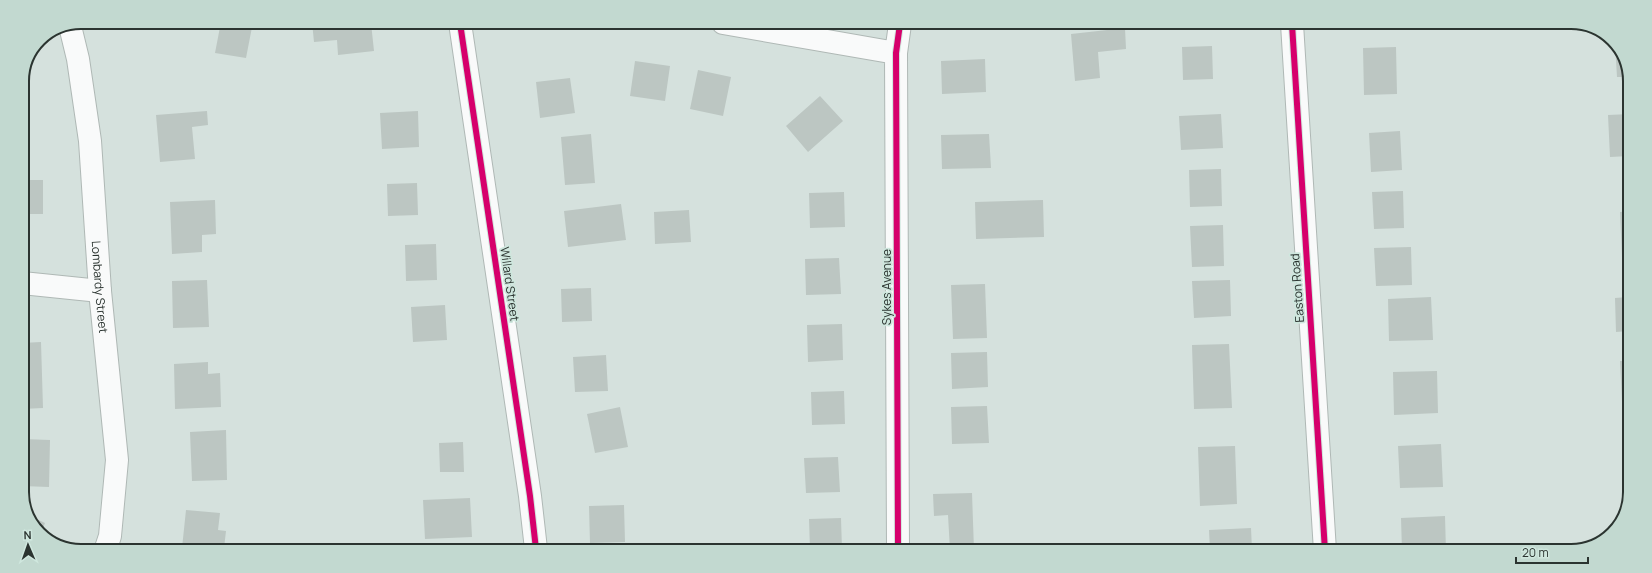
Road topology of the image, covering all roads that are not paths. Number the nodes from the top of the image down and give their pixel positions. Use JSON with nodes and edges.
{"nodes":[{"id":1,"x":461,"y":29,"type":"edge"},
{"id":2,"x":758,"y":29,"type":"edge"},
{"id":3,"x":899,"y":29,"type":"edge"},
{"id":4,"x":1292,"y":29,"type":"edge"},
{"id":5,"x":71,"y":30,"type":"edge"},
{"id":6,"x":896,"y":53,"type":"junction"},
{"id":7,"x":29,"y":284,"type":"edge"},
{"id":8,"x":100,"y":291,"type":"junction"},
{"id":9,"x":107,"y":544,"type":"edge"},
{"id":10,"x":535,"y":544,"type":"edge"},
{"id":11,"x":898,"y":544,"type":"edge"},
{"id":12,"x":1325,"y":544,"type":"edge"}],
"edges":[{"from":1,"to":10,"type":"street","name":"Willard Street"},
{"from":2,"to":6,"type":"street"},
{"from":3,"to":6,"type":"street","name":"Sykes Avenue"},
{"from":4,"to":12,"type":"street","name":"Easton Road"},
{"from":5,"to":8,"type":"street","name":"Lombardy Street"},
{"from":6,"to":11,"type":"street","name":"Sykes Avenue"},
{"from":7,"to":8,"type":"street"},
{"from":8,"to":9,"type":"street","name":"Lombardy Street"}]}
